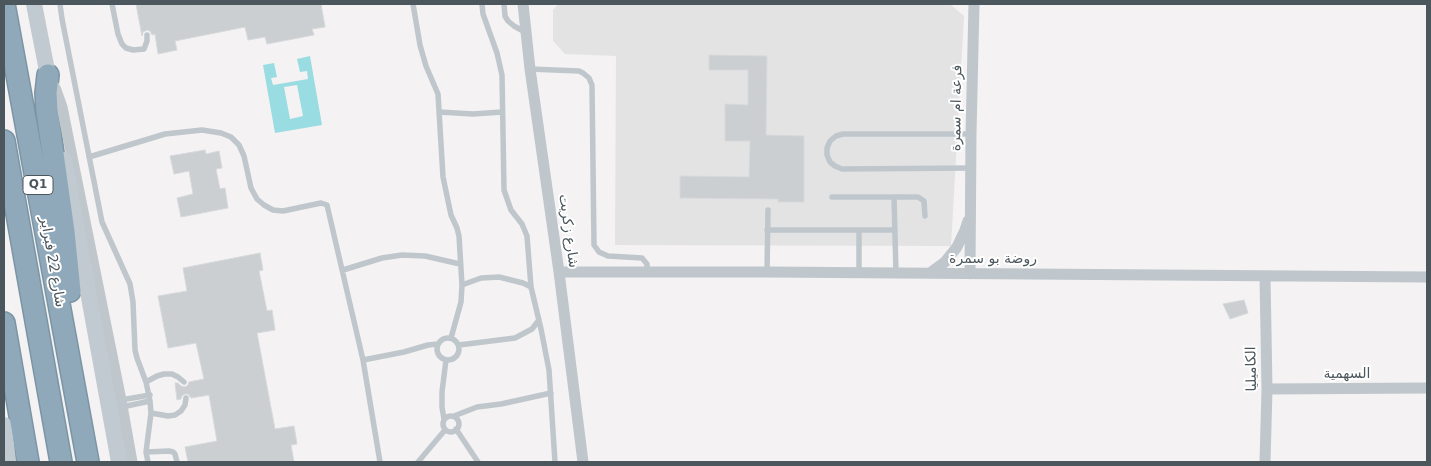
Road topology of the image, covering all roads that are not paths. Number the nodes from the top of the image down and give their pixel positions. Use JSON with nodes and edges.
{"nodes":[{"id":1,"x":4,"y":4,"type":"edge"},
{"id":2,"x":34,"y":4,"type":"edge"},
{"id":3,"x":60,"y":4,"type":"edge"},
{"id":4,"x":413,"y":4,"type":"edge"},
{"id":5,"x":482,"y":4,"type":"edge"},
{"id":6,"x":504,"y":4,"type":"edge"},
{"id":7,"x":523,"y":4,"type":"edge"},
{"id":8,"x":974,"y":4,"type":"edge"},
{"id":9,"x":113,"y":5,"type":"edge"},
{"id":10,"x":525,"y":32,"type":"junction"},
{"id":11,"x":148,"y":35,"type":"dead end"},
{"id":12,"x":530,"y":69,"type":"junction"},
{"id":13,"x":48,"y":76,"type":"junction"},
{"id":14,"x":439,"y":112,"type":"junction"},
{"id":15,"x":502,"y":112,"type":"junction"},
{"id":16,"x":971,"y":134,"type":"junction"},
{"id":17,"x":4,"y":141,"type":"edge"},
{"id":18,"x":89,"y":157,"type":"junction"},
{"id":19,"x":971,"y":168,"type":"junction"},
{"id":20,"x":832,"y":197,"type":"dead end"},
{"id":21,"x":894,"y":197,"type":"junction"},
{"id":22,"x":768,"y":210,"type":"dead end"},
{"id":23,"x":971,"y":212,"type":"junction"},
{"id":24,"x":925,"y":216,"type":"dead end"},
{"id":25,"x":767,"y":230,"type":"junction"},
{"id":26,"x":859,"y":230,"type":"junction"},
{"id":27,"x":895,"y":230,"type":"junction"},
{"id":28,"x":460,"y":264,"type":"junction"},
{"id":29,"x":343,"y":270,"type":"junction"},
{"id":30,"x":559,"y":272,"type":"junction"},
{"id":31,"x":647,"y":272,"type":"junction"},
{"id":32,"x":766,"y":272,"type":"junction"},
{"id":33,"x":859,"y":272,"type":"junction"},
{"id":34,"x":896,"y":273,"type":"junction"},
{"id":35,"x":930,"y":274,"type":"junction"},
{"id":36,"x":970,"y":274,"type":"junction"},
{"id":37,"x":1265,"y":276,"type":"junction"},
{"id":38,"x":1427,"y":277,"type":"edge"},
{"id":39,"x":462,"y":284,"type":"junction"},
{"id":40,"x":531,"y":287,"type":"junction"},
{"id":41,"x":539,"y":320,"type":"junction"},
{"id":42,"x":4,"y":323,"type":"edge"},
{"id":43,"x":451,"y":338,"type":"junction"},
{"id":44,"x":438,"y":344,"type":"junction"},
{"id":45,"x":459,"y":345,"type":"junction"},
{"id":46,"x":363,"y":360,"type":"junction"},
{"id":47,"x":446,"y":360,"type":"junction"},
{"id":48,"x":71,"y":366,"type":"junction"},
{"id":49,"x":146,"y":382,"type":"junction"},
{"id":50,"x":184,"y":382,"type":"dead end"},
{"id":51,"x":1427,"y":388,"type":"edge"},
{"id":52,"x":1268,"y":389,"type":"junction"},
{"id":53,"x":551,"y":393,"type":"junction"},
{"id":54,"x":150,"y":398,"type":"junction"},
{"id":55,"x":186,"y":398,"type":"dead end"},
{"id":56,"x":122,"y":403,"type":"junction"},
{"id":57,"x":151,"y":413,"type":"junction"},
{"id":58,"x":454,"y":416,"type":"junction"},
{"id":59,"x":444,"y":419,"type":"junction"},
{"id":60,"x":4,"y":425,"type":"edge"},
{"id":61,"x":456,"y":429,"type":"junction"},
{"id":62,"x":445,"y":430,"type":"junction"},
{"id":63,"x":146,"y":452,"type":"junction"},
{"id":64,"x":4,"y":458,"type":"edge"},
{"id":65,"x":7,"y":462,"type":"edge"},
{"id":66,"x":28,"y":462,"type":"edge"},
{"id":67,"x":61,"y":462,"type":"edge"},
{"id":68,"x":88,"y":462,"type":"edge"},
{"id":69,"x":119,"y":462,"type":"edge"},
{"id":70,"x":132,"y":462,"type":"edge"},
{"id":71,"x":148,"y":462,"type":"edge"},
{"id":72,"x":177,"y":462,"type":"edge"},
{"id":73,"x":380,"y":462,"type":"edge"},
{"id":74,"x":418,"y":462,"type":"edge"},
{"id":75,"x":478,"y":462,"type":"edge"},
{"id":76,"x":555,"y":462,"type":"edge"},
{"id":77,"x":583,"y":462,"type":"edge"},
{"id":78,"x":1265,"y":462,"type":"edge"}],
"edges":[{"from":1,"to":48,"type":"highway","name":"شارع 22 فبراير","number":"Q1"},
{"from":2,"to":13,"type":"main road"},
{"from":3,"to":18,"type":"lane"},
{"from":4,"to":14,"type":"lane"},
{"from":5,"to":15,"type":"lane"},
{"from":6,"to":10,"type":"lane"},
{"from":7,"to":10,"type":"street","name":"شارع زكريت"},
{"from":8,"to":16,"type":"street","name":"فرعة ام سمرة"},
{"from":9,"to":11,"type":"lane"},
{"from":10,"to":12,"type":"street","name":"شارع زكريت"},
{"from":12,"to":30,"type":"street","name":"شارع زكريت"},
{"from":12,"to":31,"type":"lane"},
{"from":13,"to":48,"type":"highway"},
{"from":13,"to":56,"type":"street"},
{"from":13,"to":69,"type":"main road"},
{"from":14,"to":15,"type":"lane"},
{"from":14,"to":28,"type":"lane"},
{"from":15,"to":40,"type":"lane"},
{"from":16,"to":19,"type":"street","name":"فرعة ام سمرة"},
{"from":16,"to":19,"type":"lane"},
{"from":17,"to":67,"type":"highway","name":"شارع 22 فبراير","number":"Q1"},
{"from":18,"to":29,"type":"lane"},
{"from":18,"to":49,"type":"lane"},
{"from":19,"to":23,"type":"street","name":"فرعة ام سمرة"},
{"from":20,"to":21,"type":"lane"},
{"from":21,"to":24,"type":"lane"},
{"from":21,"to":27,"type":"lane"},
{"from":22,"to":25,"type":"lane"},
{"from":23,"to":35,"type":"street","name":"فرعة ام سمرة"},
{"from":23,"to":36,"type":"street","name":"فرعة ام سمرة"},
{"from":25,"to":26,"type":"lane"},
{"from":25,"to":32,"type":"lane"},
{"from":26,"to":27,"type":"lane"},
{"from":26,"to":33,"type":"lane"},
{"from":27,"to":34,"type":"lane"},
{"from":28,"to":29,"type":"lane"},
{"from":28,"to":39,"type":"lane"},
{"from":29,"to":46,"type":"lane"},
{"from":30,"to":31,"type":"street","name":"روضة بو سمرة"},
{"from":30,"to":77,"type":"street","name":"شارع زكريت"},
{"from":31,"to":32,"type":"street","name":"روضة بو سمرة"},
{"from":32,"to":33,"type":"street","name":"روضة بو سمرة"},
{"from":33,"to":34,"type":"street","name":"روضة بو سمرة"},
{"from":34,"to":35,"type":"street","name":"روضة بو سمرة"},
{"from":35,"to":36,"type":"street","name":"روضة بو سمرة"},
{"from":36,"to":37,"type":"street","name":"روضة بو سمرة"},
{"from":37,"to":38,"type":"street","name":"روضة بو سمرة"},
{"from":37,"to":52,"type":"street","name":"الكاميليا"},
{"from":39,"to":40,"type":"lane"},
{"from":39,"to":43,"type":"lane"},
{"from":40,"to":41,"type":"lane"},
{"from":41,"to":45,"type":"lane"},
{"from":41,"to":53,"type":"lane"},
{"from":42,"to":66,"type":"highway"},
{"from":43,"to":44,"type":"lane"},
{"from":43,"to":45,"type":"lane"},
{"from":44,"to":46,"type":"lane"},
{"from":44,"to":47,"type":"lane"},
{"from":45,"to":47,"type":"lane"},
{"from":46,"to":73,"type":"lane"},
{"from":47,"to":59,"type":"lane"},
{"from":48,"to":68,"type":"highway","name":"شارع 22 فبراير","number":"Q1"},
{"from":49,"to":50,"type":"lane"},
{"from":49,"to":54,"type":"lane"},
{"from":51,"to":52,"type":"street","name":"السهمية"},
{"from":52,"to":78,"type":"street","name":"الكاميليا"},
{"from":53,"to":58,"type":"lane"},
{"from":53,"to":76,"type":"lane"},
{"from":54,"to":56,"type":"lane"},
{"from":54,"to":57,"type":"lane"},
{"from":55,"to":57,"type":"lane"},
{"from":56,"to":70,"type":"street"},
{"from":57,"to":63,"type":"lane"},
{"from":58,"to":59,"type":"lane"},
{"from":58,"to":61,"type":"lane"},
{"from":59,"to":62,"type":"lane"},
{"from":60,"to":65,"type":"main road"},
{"from":61,"to":62,"type":"lane"},
{"from":61,"to":75,"type":"lane"},
{"from":62,"to":74,"type":"lane"},
{"from":63,"to":71,"type":"lane"},
{"from":63,"to":72,"type":"lane"},
{"from":64,"to":65,"type":"lane"}]}
